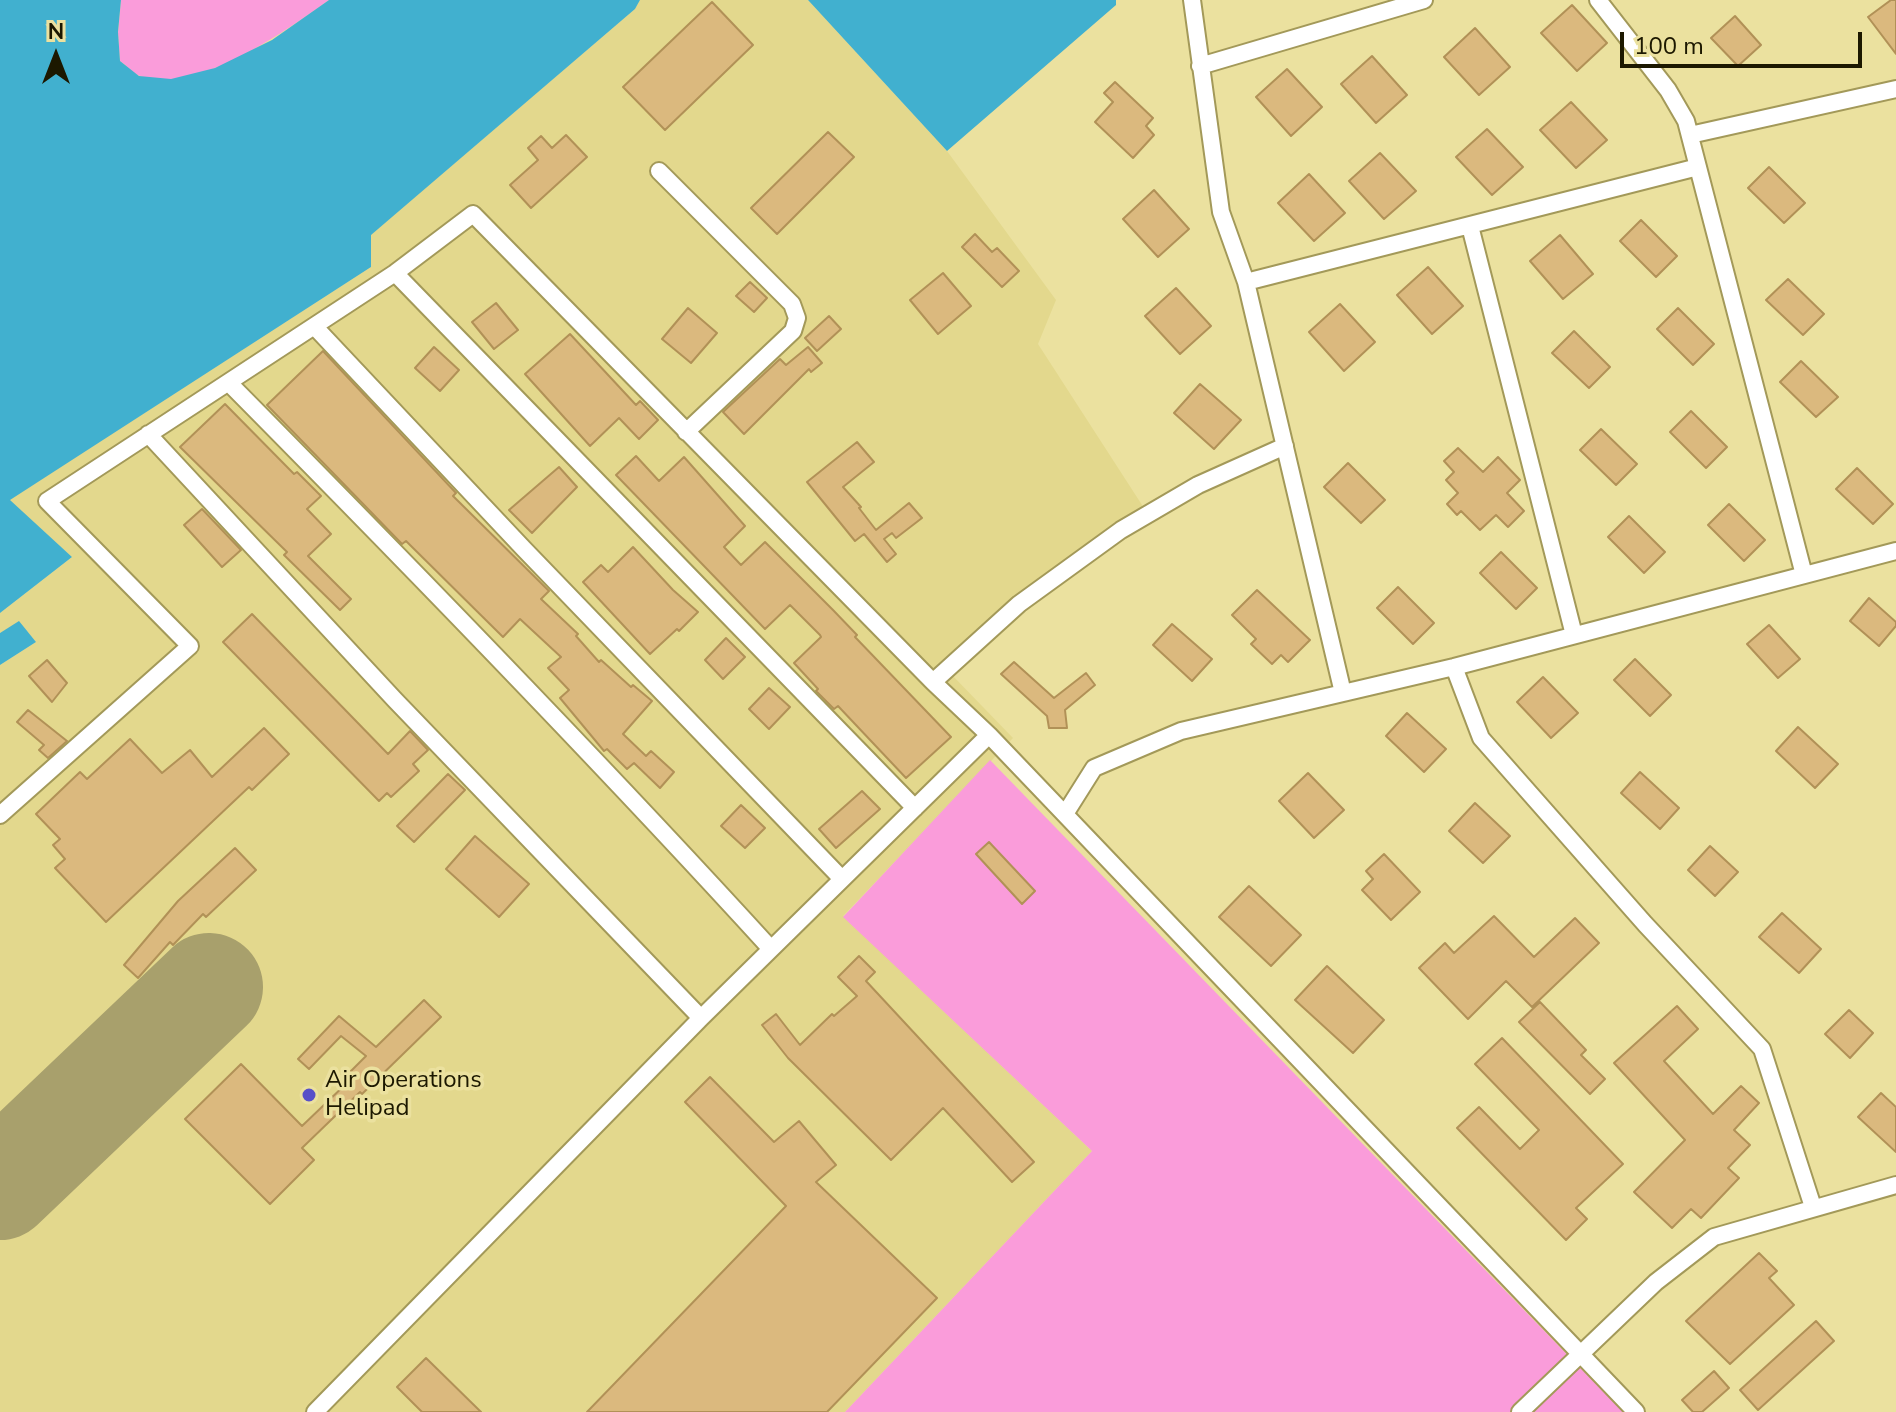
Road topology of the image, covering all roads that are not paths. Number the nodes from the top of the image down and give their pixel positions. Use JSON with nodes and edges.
{"nodes":[{"id":1,"x":1192,"y":0,"type":"edge"},
{"id":2,"x":1424,"y":0,"type":"edge"},
{"id":3,"x":1598,"y":0,"type":"edge"},
{"id":4,"x":1200,"y":66,"type":"junction"},
{"id":5,"x":1896,"y":89,"type":"edge"},
{"id":6,"x":1690,"y":135,"type":"junction"},
{"id":7,"x":1698,"y":167,"type":"junction"},
{"id":8,"x":659,"y":171,"type":"dead end"},
{"id":9,"x":1470,"y":226,"type":"junction"},
{"id":10,"x":395,"y":273,"type":"junction"},
{"id":11,"x":1246,"y":282,"type":"junction"},
{"id":12,"x":314,"y":326,"type":"junction"},
{"id":13,"x":229,"y":383,"type":"junction"},
{"id":14,"x":686,"y":432,"type":"junction"},
{"id":15,"x":148,"y":434,"type":"junction"},
{"id":16,"x":1285,"y":446,"type":"junction"},
{"id":17,"x":1896,"y":551,"type":"edge"},
{"id":18,"x":1804,"y":575,"type":"junction"},
{"id":19,"x":1574,"y":635,"type":"junction"},
{"id":20,"x":1454,"y":667,"type":"junction"},
{"id":21,"x":933,"y":682,"type":"junction"},
{"id":22,"x":1343,"y":693,"type":"junction"},
{"id":23,"x":989,"y":735,"type":"junction"},
{"id":24,"x":915,"y":808,"type":"junction"},
{"id":25,"x":1065,"y":814,"type":"junction"},
{"id":26,"x":0,"y":815,"type":"edge"},
{"id":27,"x":842,"y":879,"type":"junction"},
{"id":28,"x":771,"y":949,"type":"junction"},
{"id":29,"x":701,"y":1018,"type":"junction"},
{"id":30,"x":1896,"y":1185,"type":"edge"},
{"id":31,"x":1813,"y":1207,"type":"junction"},
{"id":32,"x":1580,"y":1353,"type":"junction"},
{"id":33,"x":315,"y":1412,"type":"edge"},
{"id":34,"x":1520,"y":1412,"type":"edge"},
{"id":35,"x":1636,"y":1412,"type":"edge"}],
"edges":[{"from":1,"to":4,"type":"street"},
{"from":2,"to":4,"type":"street"},
{"from":3,"to":6,"type":"street"},
{"from":4,"to":11,"type":"street"},
{"from":5,"to":6,"type":"street"},
{"from":6,"to":7,"type":"street"},
{"from":7,"to":9,"type":"street"},
{"from":7,"to":18,"type":"street"},
{"from":8,"to":14,"type":"street"},
{"from":9,"to":11,"type":"street"},
{"from":9,"to":19,"type":"street"},
{"from":10,"to":12,"type":"street"},
{"from":10,"to":14,"type":"street"},
{"from":10,"to":24,"type":"street"},
{"from":11,"to":16,"type":"street"},
{"from":12,"to":13,"type":"street"},
{"from":12,"to":27,"type":"street"},
{"from":13,"to":15,"type":"street"},
{"from":13,"to":28,"type":"street"},
{"from":14,"to":21,"type":"street"},
{"from":15,"to":26,"type":"street"},
{"from":15,"to":29,"type":"street"},
{"from":16,"to":21,"type":"street"},
{"from":16,"to":22,"type":"street"},
{"from":17,"to":18,"type":"street"},
{"from":18,"to":19,"type":"street"},
{"from":19,"to":20,"type":"street"},
{"from":20,"to":22,"type":"street"},
{"from":20,"to":31,"type":"street"},
{"from":21,"to":23,"type":"street"},
{"from":22,"to":25,"type":"street"},
{"from":23,"to":24,"type":"street"},
{"from":23,"to":25,"type":"street"},
{"from":24,"to":27,"type":"street"},
{"from":25,"to":32,"type":"street"},
{"from":27,"to":28,"type":"street"},
{"from":28,"to":29,"type":"street"},
{"from":29,"to":33,"type":"street"},
{"from":30,"to":31,"type":"street"},
{"from":31,"to":32,"type":"street"},
{"from":32,"to":34,"type":"street"},
{"from":32,"to":35,"type":"street"}]}
